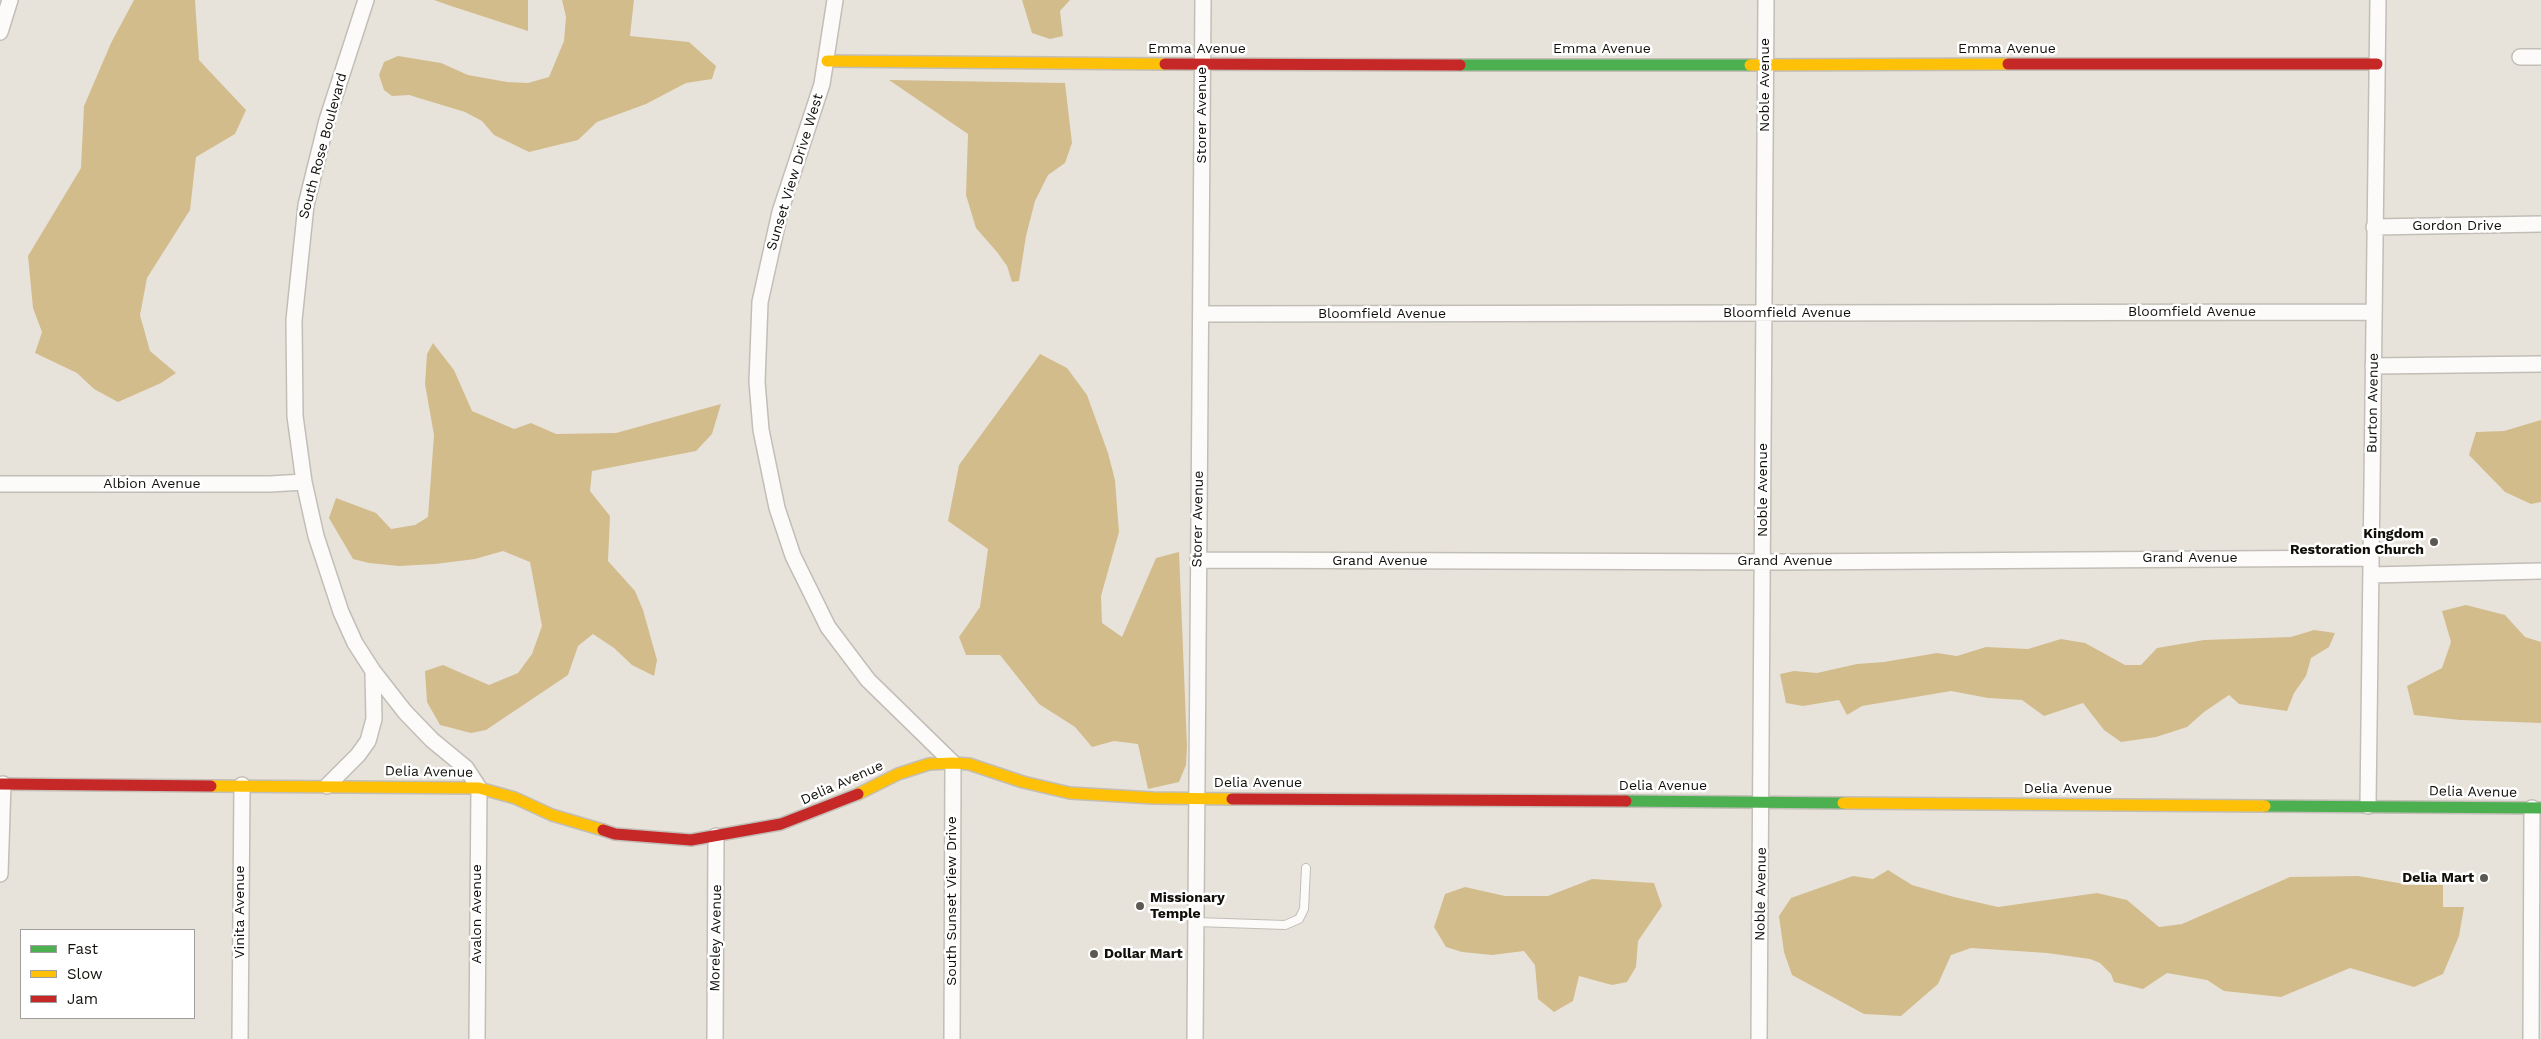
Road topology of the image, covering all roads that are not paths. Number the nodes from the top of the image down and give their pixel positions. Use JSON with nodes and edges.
{"nodes":[{"id":1,"x":10,"y":0,"type":"edge"},
{"id":2,"x":366,"y":0,"type":"edge"},
{"id":3,"x":835,"y":0,"type":"edge"},
{"id":4,"x":1203,"y":0,"type":"edge"},
{"id":5,"x":1766,"y":0,"type":"edge"},
{"id":6,"x":2378,"y":0,"type":"edge"},
{"id":7,"x":0,"y":32,"type":"edge"},
{"id":8,"x":2541,"y":57,"type":"edge"},
{"id":9,"x":2520,"y":58,"type":"dead end"},
{"id":10,"x":828,"y":61,"type":"junction"},
{"id":11,"x":1202,"y":64,"type":"junction"},
{"id":12,"x":1766,"y":64,"type":"junction"},
{"id":13,"x":2377,"y":64,"type":"junction"},
{"id":14,"x":2541,"y":224,"type":"edge"},
{"id":15,"x":2374,"y":227,"type":"junction"},
{"id":16,"x":2374,"y":312,"type":"junction"},
{"id":17,"x":1764,"y":313,"type":"junction"},
{"id":18,"x":1201,"y":314,"type":"junction"},
{"id":19,"x":2541,"y":364,"type":"edge"},
{"id":20,"x":2373,"y":366,"type":"junction"},
{"id":21,"x":304,"y":482,"type":"junction"},
{"id":22,"x":0,"y":484,"type":"edge"},
{"id":23,"x":2372,"y":558,"type":"junction"},
{"id":24,"x":1198,"y":560,"type":"junction"},
{"id":25,"x":1763,"y":562,"type":"junction"},
{"id":26,"x":2541,"y":571,"type":"edge"},
{"id":27,"x":2371,"y":575,"type":"junction"},
{"id":28,"x":373,"y":671,"type":"junction"},
{"id":29,"x":953,"y":763,"type":"junction"},
{"id":30,"x":1,"y":784,"type":"edge"},
{"id":31,"x":242,"y":785,"type":"junction"},
{"id":32,"x":327,"y":786,"type":"junction"},
{"id":33,"x":479,"y":788,"type":"junction"},
{"id":34,"x":1197,"y":798,"type":"junction"},
{"id":35,"x":1762,"y":801,"type":"junction"},
{"id":36,"x":2368,"y":806,"type":"junction"},
{"id":37,"x":2537,"y":808,"type":"edge"},
{"id":38,"x":716,"y":836,"type":"junction"},
{"id":39,"x":1306,"y":868,"type":"dead end"},
{"id":40,"x":0,"y":874,"type":"edge"},
{"id":41,"x":1196,"y":922,"type":"junction"},
{"id":42,"x":240,"y":1039,"type":"edge"},
{"id":43,"x":477,"y":1039,"type":"edge"},
{"id":44,"x":715,"y":1039,"type":"edge"},
{"id":45,"x":952,"y":1039,"type":"edge"},
{"id":46,"x":1195,"y":1039,"type":"edge"},
{"id":47,"x":1759,"y":1039,"type":"edge"},
{"id":48,"x":2531,"y":1039,"type":"edge"}],
"edges":[{"from":1,"to":7,"type":"street"},
{"from":2,"to":21,"type":"street","name":"South Rose Boulevard"},
{"from":3,"to":10,"type":"street","name":"Sunset View Drive West"},
{"from":4,"to":11,"type":"street","name":"Storer Avenue"},
{"from":5,"to":12,"type":"street","name":"Noble Avenue"},
{"from":6,"to":13,"type":"street","name":"Burton Avenue"},
{"from":8,"to":9,"type":"street"},
{"from":10,"to":11,"type":"street","name":"Emma Avenue"},
{"from":10,"to":29,"type":"street","name":"Sunset View Drive West"},
{"from":11,"to":12,"type":"street","name":"Emma Avenue"},
{"from":11,"to":18,"type":"street","name":"Storer Avenue"},
{"from":12,"to":13,"type":"street","name":"Emma Avenue"},
{"from":12,"to":17,"type":"street","name":"Noble Avenue"},
{"from":13,"to":15,"type":"street","name":"Burton Avenue"},
{"from":14,"to":15,"type":"street","name":"Gordon Drive"},
{"from":15,"to":16,"type":"street","name":"Burton Avenue"},
{"from":16,"to":17,"type":"street","name":"Bloomfield Avenue"},
{"from":16,"to":20,"type":"street","name":"Burton Avenue"},
{"from":17,"to":18,"type":"street","name":"Bloomfield Avenue"},
{"from":17,"to":25,"type":"street","name":"Noble Avenue"},
{"from":18,"to":24,"type":"street","name":"Storer Avenue"},
{"from":19,"to":20,"type":"street"},
{"from":20,"to":23,"type":"street","name":"Burton Avenue"},
{"from":21,"to":22,"type":"street","name":"Albion Avenue"},
{"from":21,"to":28,"type":"street","name":"South Rose Boulevard"},
{"from":23,"to":25,"type":"street","name":"Grand Avenue"},
{"from":23,"to":27,"type":"street","name":"Burton Avenue"},
{"from":24,"to":25,"type":"street","name":"Grand Avenue"},
{"from":24,"to":34,"type":"street","name":"Storer Avenue"},
{"from":25,"to":35,"type":"street","name":"Noble Avenue"},
{"from":26,"to":27,"type":"street"},
{"from":27,"to":36,"type":"street","name":"Burton Avenue"},
{"from":28,"to":32,"type":"street"},
{"from":28,"to":33,"type":"street","name":"South Rose Boulevard"},
{"from":29,"to":34,"type":"street","name":"Delia Avenue"},
{"from":29,"to":38,"type":"street","name":"Delia Avenue"},
{"from":29,"to":45,"type":"street","name":"South Sunset View Drive"},
{"from":30,"to":31,"type":"street","name":"Delia Avenue"},
{"from":30,"to":40,"type":"street"},
{"from":31,"to":32,"type":"street","name":"Delia Avenue"},
{"from":31,"to":42,"type":"street","name":"Vinita Avenue"},
{"from":32,"to":33,"type":"street","name":"Delia Avenue"},
{"from":33,"to":38,"type":"street","name":"Delia Avenue"},
{"from":33,"to":43,"type":"street","name":"Avalon Avenue"},
{"from":34,"to":35,"type":"street","name":"Delia Avenue"},
{"from":34,"to":41,"type":"street","name":"Storer Avenue"},
{"from":35,"to":36,"type":"street","name":"Delia Avenue"},
{"from":35,"to":47,"type":"street","name":"Noble Avenue"},
{"from":36,"to":37,"type":"street","name":"Delia Avenue"},
{"from":37,"to":48,"type":"street"},
{"from":38,"to":44,"type":"street","name":"Moreley Avenue"},
{"from":39,"to":41,"type":"lane"},
{"from":41,"to":46,"type":"street","name":"Storer Avenue"}]}
